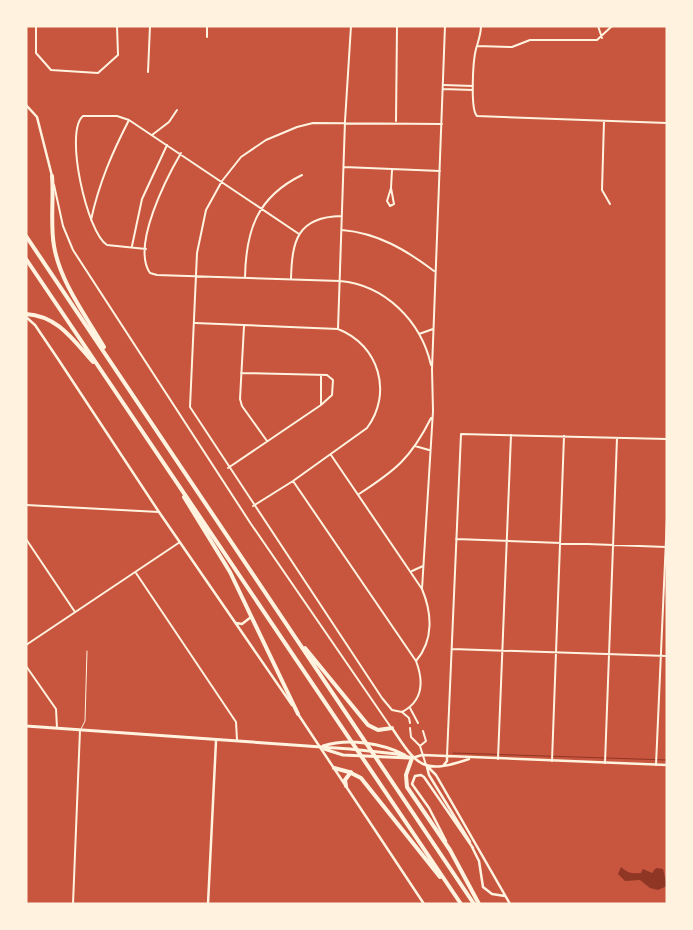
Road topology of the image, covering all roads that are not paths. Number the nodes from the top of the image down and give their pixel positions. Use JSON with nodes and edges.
{"nodes":[{"id":1,"x":36,"y":26,"type":"edge"},
{"id":2,"x":117,"y":26,"type":"edge"},
{"id":3,"x":150,"y":26,"type":"edge"},
{"id":4,"x":207,"y":26,"type":"edge"},
{"id":5,"x":351,"y":26,"type":"edge"},
{"id":6,"x":397,"y":26,"type":"edge"},
{"id":7,"x":445,"y":26,"type":"edge"},
{"id":8,"x":481,"y":26,"type":"edge"},
{"id":9,"x":598,"y":26,"type":"edge"},
{"id":10,"x":612,"y":26,"type":"edge"},
{"id":11,"x":207,"y":37,"type":"dead end"},
{"id":12,"x":602,"y":38,"type":"junction"},
{"id":13,"x":477,"y":46,"type":"junction"},
{"id":14,"x":148,"y":72,"type":"dead end"},
{"id":15,"x":473,"y":86,"type":"junction"},
{"id":16,"x":444,"y":87,"type":"junction"},
{"id":17,"x":473,"y":90,"type":"junction"},
{"id":18,"x":26,"y":105,"type":"edge"},
{"id":19,"x":177,"y":110,"type":"dead end"},
{"id":20,"x":129,"y":120,"type":"junction"},
{"id":21,"x":345,"y":121,"type":"junction"},
{"id":22,"x":604,"y":121,"type":"junction"},
{"id":23,"x":396,"y":122,"type":"junction"},
{"id":24,"x":667,"y":123,"type":"edge"},
{"id":25,"x":442,"y":124,"type":"junction"},
{"id":26,"x":152,"y":135,"type":"junction"},
{"id":27,"x":167,"y":145,"type":"junction"},
{"id":28,"x":180,"y":153,"type":"junction"},
{"id":29,"x":344,"y":167,"type":"junction"},
{"id":30,"x":392,"y":170,"type":"junction"},
{"id":31,"x":440,"y":171,"type":"junction"},
{"id":32,"x":302,"y":175,"type":"dead end"},
{"id":33,"x":52,"y":176,"type":"junction"},
{"id":34,"x":222,"y":180,"type":"junction"},
{"id":35,"x":391,"y":188,"type":"junction"},
{"id":36,"x":610,"y":204,"type":"dead end"},
{"id":37,"x":261,"y":208,"type":"junction"},
{"id":38,"x":341,"y":216,"type":"junction"},
{"id":39,"x":91,"y":221,"type":"junction"},
{"id":40,"x":342,"y":230,"type":"junction"},
{"id":41,"x":299,"y":234,"type":"junction"},
{"id":42,"x":26,"y":236,"type":"edge"},
{"id":43,"x":132,"y":246,"type":"junction"},
{"id":44,"x":146,"y":249,"type":"junction"},
{"id":45,"x":26,"y":259,"type":"edge"},
{"id":46,"x":435,"y":272,"type":"junction"},
{"id":47,"x":196,"y":275,"type":"junction"},
{"id":48,"x":245,"y":277,"type":"junction"},
{"id":49,"x":291,"y":279,"type":"junction"},
{"id":50,"x":340,"y":281,"type":"junction"},
{"id":51,"x":26,"y":316,"type":"edge"},
{"id":52,"x":195,"y":323,"type":"junction"},
{"id":53,"x":244,"y":326,"type":"junction"},
{"id":54,"x":338,"y":329,"type":"junction"},
{"id":55,"x":433,"y":329,"type":"junction"},
{"id":56,"x":420,"y":334,"type":"junction"},
{"id":57,"x":432,"y":369,"type":"junction"},
{"id":58,"x":102,"y":372,"type":"junction"},
{"id":59,"x":241,"y":373,"type":"junction"},
{"id":60,"x":320,"y":375,"type":"junction"},
{"id":61,"x":123,"y":379,"type":"junction"},
{"id":62,"x":321,"y":405,"type":"junction"},
{"id":63,"x":432,"y":416,"type":"junction"},
{"id":64,"x":511,"y":434,"type":"junction"},
{"id":65,"x":564,"y":436,"type":"junction"},
{"id":66,"x":617,"y":438,"type":"junction"},
{"id":67,"x":667,"y":439,"type":"edge"},
{"id":68,"x":150,"y":442,"type":"junction"},
{"id":69,"x":267,"y":442,"type":"junction"},
{"id":70,"x":415,"y":446,"type":"junction"},
{"id":71,"x":429,"y":450,"type":"junction"},
{"id":72,"x":330,"y":455,"type":"junction"},
{"id":73,"x":228,"y":468,"type":"junction"},
{"id":74,"x":293,"y":481,"type":"junction"},
{"id":75,"x":359,"y":494,"type":"junction"},
{"id":76,"x":26,"y":505,"type":"edge"},
{"id":77,"x":253,"y":506,"type":"junction"},
{"id":78,"x":159,"y":512,"type":"junction"},
{"id":79,"x":667,"y":517,"type":"edge"},
{"id":80,"x":26,"y":539,"type":"edge"},
{"id":81,"x":456,"y":539,"type":"junction"},
{"id":82,"x":508,"y":541,"type":"junction"},
{"id":83,"x":180,"y":542,"type":"junction"},
{"id":84,"x":560,"y":543,"type":"junction"},
{"id":85,"x":613,"y":546,"type":"junction"},
{"id":86,"x":666,"y":547,"type":"edge"},
{"id":87,"x":423,"y":566,"type":"junction"},
{"id":88,"x":411,"y":571,"type":"junction"},
{"id":89,"x":136,"y":573,"type":"junction"},
{"id":90,"x":422,"y":589,"type":"junction"},
{"id":91,"x":75,"y":612,"type":"junction"},
{"id":92,"x":251,"y":616,"type":"junction"},
{"id":93,"x":236,"y":623,"type":"junction"},
{"id":94,"x":288,"y":627,"type":"junction"},
{"id":95,"x":26,"y":645,"type":"edge"},
{"id":96,"x":452,"y":649,"type":"junction"},
{"id":97,"x":504,"y":650,"type":"junction"},
{"id":98,"x":87,"y":651,"type":"dead end"},
{"id":99,"x":557,"y":652,"type":"junction"},
{"id":100,"x":609,"y":654,"type":"junction"},
{"id":101,"x":662,"y":656,"type":"junction"},
{"id":102,"x":667,"y":656,"type":"edge"},
{"id":103,"x":416,"y":661,"type":"junction"},
{"id":104,"x":26,"y":666,"type":"edge"},
{"id":105,"x":410,"y":707,"type":"junction"},
{"id":106,"x":402,"y":712,"type":"junction"},
{"id":107,"x":298,"y":714,"type":"junction"},
{"id":108,"x":410,"y":723,"type":"dead end"},
{"id":109,"x":418,"y":724,"type":"dead end"},
{"id":110,"x":26,"y":726,"type":"edge"},
{"id":111,"x":56,"y":728,"type":"junction"},
{"id":112,"x":392,"y":728,"type":"junction"},
{"id":113,"x":410,"y":728,"type":"dead end"},
{"id":114,"x":80,"y":730,"type":"junction"},
{"id":115,"x":423,"y":731,"type":"dead end"},
{"id":116,"x":216,"y":741,"type":"junction"},
{"id":117,"x":236,"y":742,"type":"junction"},
{"id":118,"x":420,"y":746,"type":"junction"},
{"id":119,"x":320,"y":747,"type":"junction"},
{"id":120,"x":422,"y":755,"type":"junction"},
{"id":121,"x":447,"y":756,"type":"junction"},
{"id":122,"x":412,"y":758,"type":"junction"},
{"id":123,"x":472,"y":758,"type":"junction"},
{"id":124,"x":498,"y":758,"type":"junction"},
{"id":125,"x":552,"y":760,"type":"junction"},
{"id":126,"x":605,"y":762,"type":"junction"},
{"id":127,"x":656,"y":763,"type":"junction"},
{"id":128,"x":667,"y":765,"type":"edge"},
{"id":129,"x":426,"y":766,"type":"junction"},
{"id":130,"x":441,"y":767,"type":"junction"},
{"id":131,"x":334,"y":768,"type":"junction"},
{"id":132,"x":351,"y":772,"type":"junction"},
{"id":133,"x":346,"y":786,"type":"junction"},
{"id":134,"x":473,"y":848,"type":"junction"},
{"id":135,"x":450,"y":850,"type":"junction"},
{"id":136,"x":452,"y":891,"type":"junction"},
{"id":137,"x":505,"y":896,"type":"junction"},
{"id":138,"x":73,"y":904,"type":"edge"},
{"id":139,"x":208,"y":904,"type":"edge"},
{"id":140,"x":424,"y":904,"type":"edge"},
{"id":141,"x":461,"y":904,"type":"edge"},
{"id":142,"x":474,"y":904,"type":"edge"},
{"id":143,"x":479,"y":904,"type":"edge"},
{"id":144,"x":510,"y":904,"type":"edge"}],
"edges":[{"from":1,"to":2,"type":"street"},
{"from":3,"to":14,"type":"street"},
{"from":4,"to":11,"type":"street"},
{"from":5,"to":21,"type":"street"},
{"from":6,"to":23,"type":"street"},
{"from":7,"to":16,"type":"street"},
{"from":8,"to":13,"type":"street"},
{"from":9,"to":12,"type":"street"},
{"from":10,"to":12,"type":"street"},
{"from":12,"to":13,"type":"street"},
{"from":13,"to":15,"type":"street"},
{"from":15,"to":16,"type":"street"},
{"from":15,"to":17,"type":"street"},
{"from":16,"to":17,"type":"street"},
{"from":16,"to":25,"type":"street"},
{"from":17,"to":22,"type":"street"},
{"from":18,"to":33,"type":"street"},
{"from":19,"to":26,"type":"street"},
{"from":20,"to":26,"type":"street"},
{"from":20,"to":39,"type":"street"},
{"from":20,"to":39,"type":"street"},
{"from":21,"to":23,"type":"street"},
{"from":21,"to":29,"type":"street"},
{"from":21,"to":34,"type":"street"},
{"from":22,"to":24,"type":"street"},
{"from":22,"to":36,"type":"street"},
{"from":23,"to":25,"type":"street"},
{"from":25,"to":31,"type":"street"},
{"from":26,"to":27,"type":"street"},
{"from":27,"to":28,"type":"street"},
{"from":27,"to":43,"type":"street"},
{"from":28,"to":34,"type":"street"},
{"from":28,"to":44,"type":"street"},
{"from":29,"to":30,"type":"street"},
{"from":29,"to":38,"type":"street"},
{"from":30,"to":31,"type":"street"},
{"from":30,"to":35,"type":"street"},
{"from":31,"to":46,"type":"street"},
{"from":32,"to":37,"type":"street"},
{"from":33,"to":61,"type":"highway"},
{"from":33,"to":112,"type":"street"},
{"from":34,"to":37,"type":"street"},
{"from":34,"to":47,"type":"street"},
{"from":35,"to":35,"type":"street"},
{"from":37,"to":41,"type":"street"},
{"from":37,"to":48,"type":"street"},
{"from":38,"to":40,"type":"street"},
{"from":38,"to":41,"type":"street"},
{"from":39,"to":43,"type":"street"},
{"from":40,"to":46,"type":"street"},
{"from":40,"to":50,"type":"street"},
{"from":41,"to":49,"type":"street"},
{"from":42,"to":61,"type":"highway"},
{"from":43,"to":44,"type":"street"},
{"from":44,"to":47,"type":"street"},
{"from":45,"to":58,"type":"highway"},
{"from":46,"to":55,"type":"street"},
{"from":47,"to":48,"type":"street"},
{"from":47,"to":52,"type":"street"},
{"from":48,"to":49,"type":"street"},
{"from":49,"to":50,"type":"street"},
{"from":50,"to":54,"type":"street"},
{"from":50,"to":56,"type":"street"},
{"from":51,"to":58,"type":"highway"},
{"from":51,"to":78,"type":"street"},
{"from":52,"to":53,"type":"street"},
{"from":52,"to":73,"type":"street"},
{"from":53,"to":54,"type":"street"},
{"from":53,"to":59,"type":"street"},
{"from":54,"to":72,"type":"street"},
{"from":55,"to":56,"type":"street"},
{"from":55,"to":57,"type":"street"},
{"from":56,"to":57,"type":"street"},
{"from":57,"to":63,"type":"street"},
{"from":58,"to":68,"type":"highway"},
{"from":59,"to":60,"type":"street"},
{"from":59,"to":69,"type":"street"},
{"from":60,"to":62,"type":"street"},
{"from":60,"to":62,"type":"street"},
{"from":61,"to":94,"type":"highway"},
{"from":62,"to":69,"type":"street"},
{"from":63,"to":70,"type":"street"},
{"from":63,"to":71,"type":"street"},
{"from":64,"to":65,"type":"street"},
{"from":64,"to":81,"type":"street"},
{"from":64,"to":82,"type":"street"},
{"from":65,"to":66,"type":"street"},
{"from":65,"to":84,"type":"street"},
{"from":66,"to":67,"type":"street"},
{"from":66,"to":85,"type":"street"},
{"from":68,"to":92,"type":"highway"},
{"from":68,"to":136,"type":"highway"},
{"from":69,"to":73,"type":"street"},
{"from":70,"to":71,"type":"street"},
{"from":70,"to":75,"type":"street"},
{"from":71,"to":87,"type":"street"},
{"from":72,"to":74,"type":"street"},
{"from":72,"to":75,"type":"street"},
{"from":73,"to":77,"type":"street"},
{"from":74,"to":77,"type":"street"},
{"from":74,"to":103,"type":"street"},
{"from":75,"to":88,"type":"street"},
{"from":76,"to":78,"type":"street"},
{"from":77,"to":106,"type":"street"},
{"from":78,"to":83,"type":"street"},
{"from":79,"to":86,"type":"street"},
{"from":80,"to":91,"type":"street"},
{"from":81,"to":82,"type":"street"},
{"from":81,"to":96,"type":"street"},
{"from":82,"to":84,"type":"street"},
{"from":82,"to":97,"type":"street"},
{"from":83,"to":89,"type":"street"},
{"from":83,"to":93,"type":"street"},
{"from":84,"to":85,"type":"street"},
{"from":84,"to":99,"type":"street"},
{"from":85,"to":86,"type":"street"},
{"from":85,"to":100,"type":"street"},
{"from":86,"to":101,"type":"street"},
{"from":87,"to":88,"type":"street"},
{"from":87,"to":90,"type":"street"},
{"from":88,"to":90,"type":"street"},
{"from":89,"to":91,"type":"street"},
{"from":89,"to":117,"type":"street"},
{"from":90,"to":103,"type":"street"},
{"from":91,"to":95,"type":"street"},
{"from":92,"to":93,"type":"street"},
{"from":92,"to":107,"type":"highway"},
{"from":93,"to":107,"type":"street"},
{"from":94,"to":112,"type":"highway"},
{"from":94,"to":142,"type":"highway"},
{"from":96,"to":97,"type":"street"},
{"from":96,"to":121,"type":"street"},
{"from":97,"to":99,"type":"street"},
{"from":97,"to":124,"type":"street"},
{"from":98,"to":114,"type":"lane"},
{"from":99,"to":100,"type":"street"},
{"from":99,"to":125,"type":"street"},
{"from":100,"to":101,"type":"street"},
{"from":100,"to":126,"type":"street"},
{"from":101,"to":102,"type":"street"},
{"from":101,"to":127,"type":"street"},
{"from":103,"to":105,"type":"street"},
{"from":104,"to":111,"type":"street"},
{"from":105,"to":106,"type":"street"},
{"from":105,"to":109,"type":"street"},
{"from":106,"to":108,"type":"street"},
{"from":107,"to":119,"type":"street"},
{"from":110,"to":111,"type":"main road"},
{"from":111,"to":114,"type":"main road"},
{"from":112,"to":122,"type":"street"},
{"from":113,"to":118,"type":"street"},
{"from":114,"to":116,"type":"main road"},
{"from":114,"to":138,"type":"street"},
{"from":115,"to":118,"type":"street"},
{"from":116,"to":117,"type":"main road"},
{"from":116,"to":139,"type":"street"},
{"from":117,"to":119,"type":"main road"},
{"from":118,"to":120,"type":"street"},
{"from":119,"to":122,"type":"main road"},
{"from":119,"to":122,"type":"main road"},
{"from":119,"to":122,"type":"main road"},
{"from":119,"to":131,"type":"street"},
{"from":120,"to":121,"type":"street"},
{"from":120,"to":122,"type":"street"},
{"from":120,"to":129,"type":"street"},
{"from":121,"to":123,"type":"street"},
{"from":121,"to":130,"type":"street"},
{"from":122,"to":129,"type":"street"},
{"from":122,"to":135,"type":"highway"},
{"from":123,"to":124,"type":"street"},
{"from":123,"to":130,"type":"street"},
{"from":124,"to":125,"type":"street"},
{"from":125,"to":126,"type":"street"},
{"from":126,"to":127,"type":"street"},
{"from":127,"to":128,"type":"street"},
{"from":129,"to":130,"type":"street"},
{"from":129,"to":134,"type":"street"},
{"from":129,"to":137,"type":"street"},
{"from":131,"to":132,"type":"highway"},
{"from":131,"to":133,"type":"street"},
{"from":132,"to":133,"type":"highway"},
{"from":132,"to":136,"type":"highway"},
{"from":133,"to":140,"type":"street"},
{"from":134,"to":135,"type":"street"},
{"from":134,"to":137,"type":"street"},
{"from":135,"to":143,"type":"highway"},
{"from":136,"to":141,"type":"highway"},
{"from":137,"to":144,"type":"street"}]}
